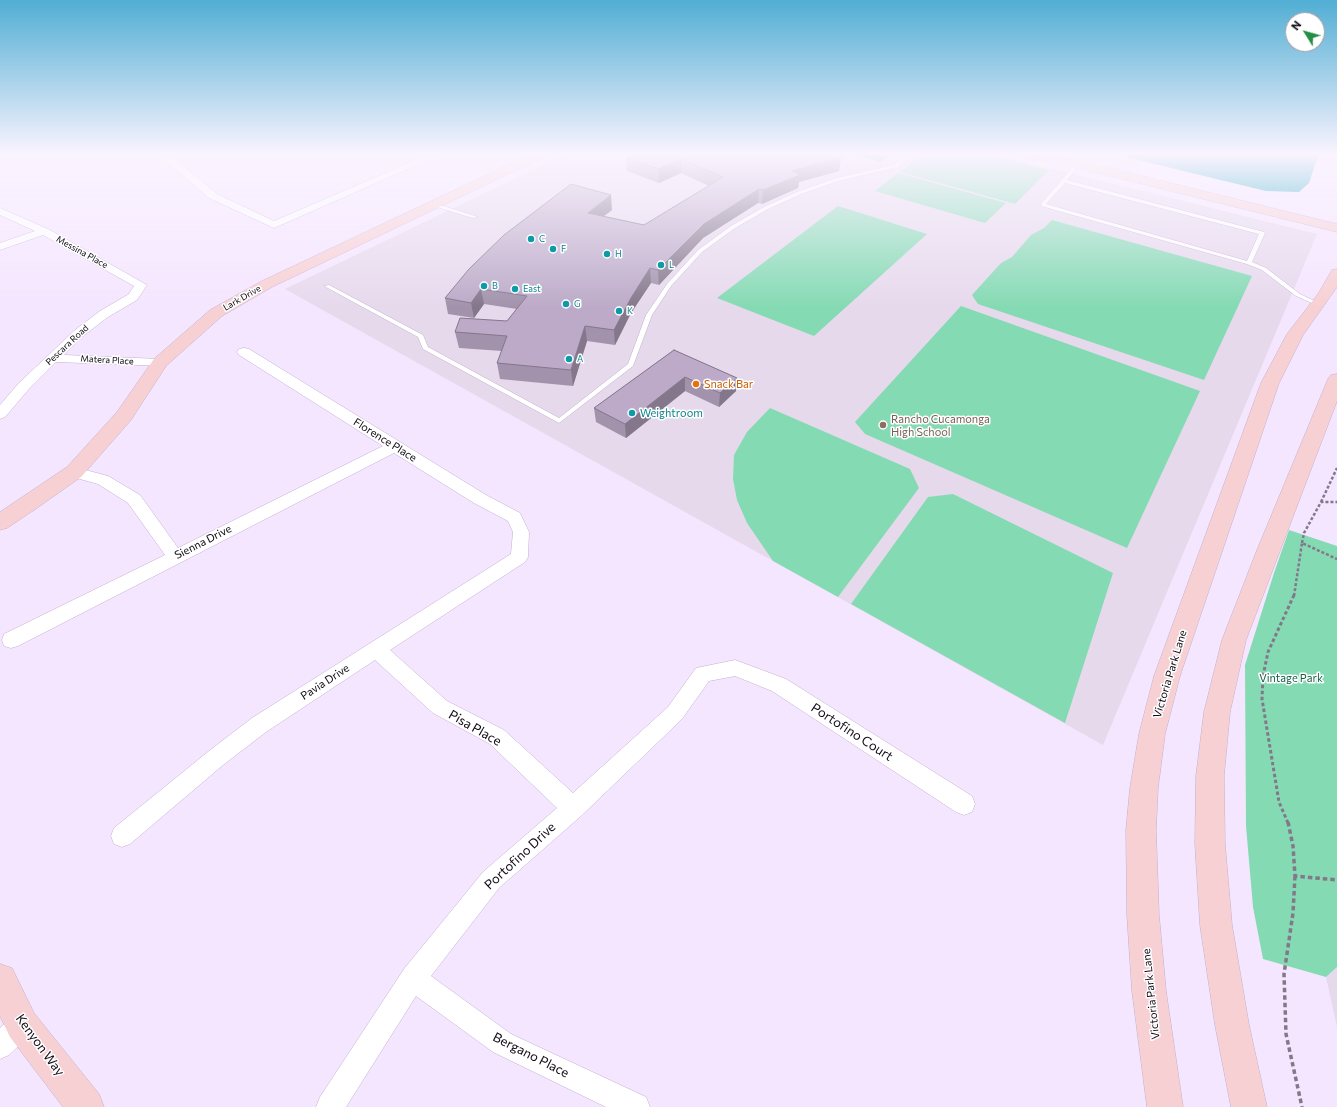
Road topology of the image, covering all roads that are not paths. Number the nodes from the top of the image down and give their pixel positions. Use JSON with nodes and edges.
{"nodes":[{"id":1,"x":231,"y":205,"type":"edge"},
{"id":2,"x":321,"y":205,"type":"edge"},
{"id":3,"x":431,"y":205,"type":"edge"},
{"id":4,"x":434,"y":205,"type":"edge"},
{"id":5,"x":773,"y":205,"type":"edge"},
{"id":6,"x":1043,"y":205,"type":"edge"},
{"id":7,"x":1154,"y":205,"type":"edge"},
{"id":8,"x":1243,"y":205,"type":"edge"},
{"id":9,"x":0,"y":211,"type":"edge"},
{"id":10,"x":475,"y":217,"type":"dead end"},
{"id":11,"x":1337,"y":228,"type":"edge"},
{"id":12,"x":44,"y":231,"type":"junction"},
{"id":13,"x":0,"y":246,"type":"edge"},
{"id":14,"x":1248,"y":263,"type":"junction"},
{"id":15,"x":1337,"y":273,"type":"edge"},
{"id":16,"x":141,"y":285,"type":"joint"},
{"id":17,"x":327,"y":286,"type":"dead end"},
{"id":18,"x":1318,"y":304,"type":"junction"},
{"id":19,"x":244,"y":352,"type":"dead end"},
{"id":20,"x":54,"y":358,"type":"junction"},
{"id":21,"x":160,"y":363,"type":"junction"},
{"id":22,"x":1337,"y":379,"type":"edge"},
{"id":23,"x":0,"y":414,"type":"edge"},
{"id":24,"x":395,"y":446,"type":"junction"},
{"id":25,"x":74,"y":472,"type":"junction"},
{"id":26,"x":0,"y":522,"type":"edge"},
{"id":27,"x":521,"y":532,"type":"joint"},
{"id":28,"x":175,"y":556,"type":"junction"},
{"id":29,"x":11,"y":640,"type":"dead end"},
{"id":30,"x":375,"y":649,"type":"junction"},
{"id":31,"x":735,"y":668,"type":"joint"},
{"id":32,"x":964,"y":804,"type":"dead end"},
{"id":33,"x":573,"y":808,"type":"junction"},
{"id":34,"x":122,"y":836,"type":"dead end"},
{"id":35,"x":413,"y":978,"type":"junction"},
{"id":36,"x":0,"y":980,"type":"edge"},
{"id":37,"x":11,"y":1035,"type":"edge"},
{"id":38,"x":86,"y":1107,"type":"edge"},
{"id":39,"x":330,"y":1107,"type":"edge"},
{"id":40,"x":636,"y":1107,"type":"edge"},
{"id":41,"x":1165,"y":1107,"type":"edge"},
{"id":42,"x":1249,"y":1107,"type":"edge"}],
"edges":[{"from":1,"to":2,"type":"street"},
{"from":3,"to":21,"type":"street","name":"Lark Drive"},
{"from":4,"to":10,"type":"lane"},
{"from":5,"to":17,"type":"lane"},
{"from":6,"to":14,"type":"lane"},
{"from":7,"to":14,"type":"lane"},
{"from":8,"to":11,"type":"street"},
{"from":9,"to":12,"type":"street","name":"Messina Place"},
{"from":12,"to":13,"type":"street"},
{"from":12,"to":16,"type":"street","name":"Messina Place"},
{"from":14,"to":18,"type":"lane"},
{"from":15,"to":18,"type":"street","name":"Victoria Park Lane"},
{"from":16,"to":20,"type":"street","name":"Pescara Road"},
{"from":18,"to":41,"type":"street","name":"Victoria Park Lane"},
{"from":19,"to":24,"type":"street","name":"Florence Place"},
{"from":20,"to":21,"type":"street","name":"Matera Place"},
{"from":20,"to":23,"type":"street","name":"Pescara Road"},
{"from":21,"to":25,"type":"street","name":"Lark Drive"},
{"from":22,"to":42,"type":"street"},
{"from":24,"to":27,"type":"street","name":"Florence Place"},
{"from":24,"to":28,"type":"street","name":"Sienna Drive"},
{"from":25,"to":26,"type":"street","name":"Lark Drive"},
{"from":25,"to":28,"type":"street"},
{"from":27,"to":30,"type":"street","name":"Pavia Drive"},
{"from":28,"to":29,"type":"street","name":"Sienna Drive"},
{"from":30,"to":33,"type":"street","name":"Pisa Place"},
{"from":30,"to":34,"type":"street","name":"Pavia Drive"},
{"from":31,"to":32,"type":"street","name":"Portofino Court"},
{"from":31,"to":33,"type":"street","name":"Portofino Drive"},
{"from":33,"to":35,"type":"street","name":"Portofino Drive"},
{"from":35,"to":39,"type":"street","name":"Portofino Drive"},
{"from":35,"to":40,"type":"street","name":"Bergano Place"},
{"from":36,"to":37,"type":"street","name":"Kenyon Way"},
{"from":37,"to":38,"type":"street","name":"Kenyon Way"}]}
